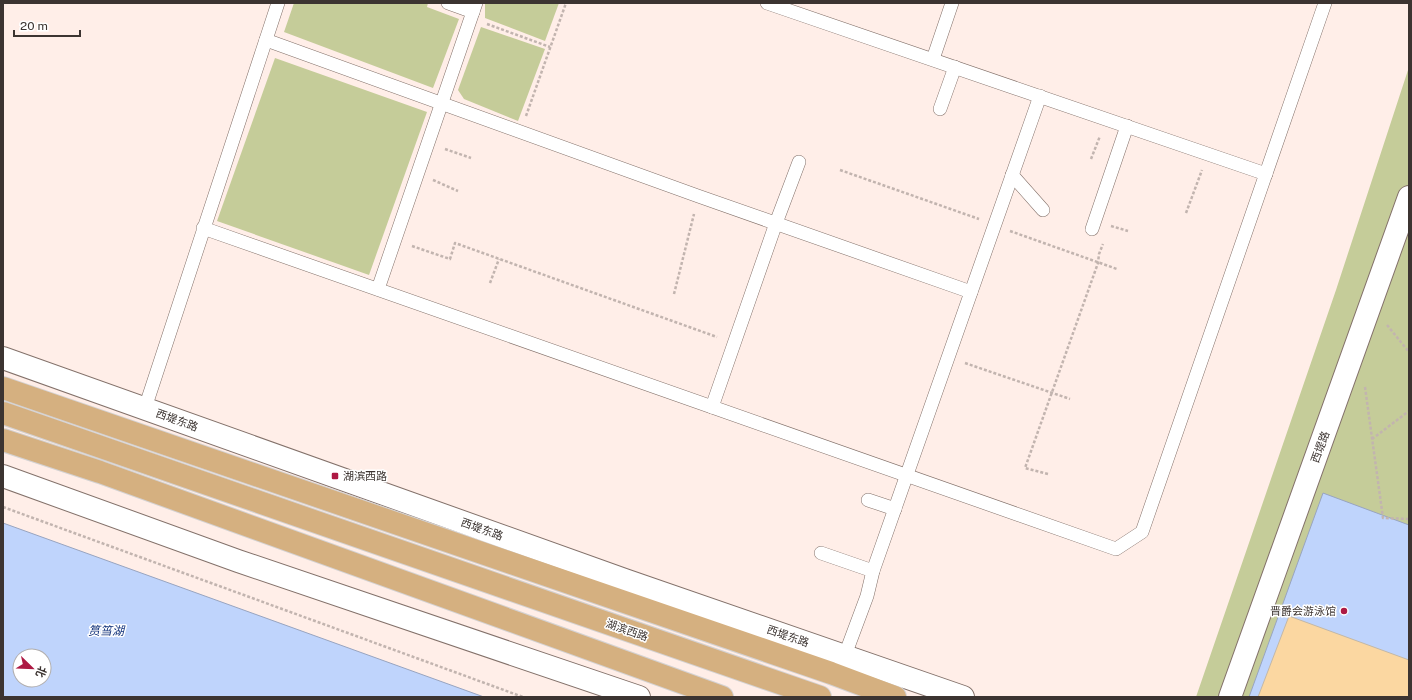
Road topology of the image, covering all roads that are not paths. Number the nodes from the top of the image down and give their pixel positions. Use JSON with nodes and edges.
{"nodes":[{"id":1,"x":278,"y":3,"type":"edge"},
{"id":2,"x":448,"y":3,"type":"edge"},
{"id":3,"x":767,"y":3,"type":"edge"},
{"id":4,"x":952,"y":3,"type":"edge"},
{"id":5,"x":1325,"y":3,"type":"edge"},
{"id":6,"x":786,"y":6,"type":"edge"},
{"id":7,"x":474,"y":11,"type":"edge"},
{"id":8,"x":266,"y":40,"type":"junction"},
{"id":9,"x":933,"y":59,"type":"junction"},
{"id":10,"x":955,"y":67,"type":"junction"},
{"id":11,"x":1040,"y":96,"type":"junction"},
{"id":12,"x":441,"y":104,"type":"junction"},
{"id":13,"x":940,"y":109,"type":"dead end"},
{"id":14,"x":1127,"y":126,"type":"junction"},
{"id":15,"x":799,"y":162,"type":"dead end"},
{"id":16,"x":1266,"y":174,"type":"junction"},
{"id":17,"x":1012,"y":175,"type":"junction"},
{"id":18,"x":1409,"y":197,"type":"edge"},
{"id":19,"x":1043,"y":210,"type":"dead end"},
{"id":20,"x":776,"y":223,"type":"junction"},
{"id":21,"x":203,"y":228,"type":"junction"},
{"id":22,"x":1092,"y":229,"type":"dead end"},
{"id":23,"x":378,"y":289,"type":"junction"},
{"id":24,"x":971,"y":292,"type":"junction"},
{"id":25,"x":3,"y":358,"type":"edge"},
{"id":26,"x":3,"y":388,"type":"edge"},
{"id":27,"x":712,"y":407,"type":"junction"},
{"id":28,"x":145,"y":408,"type":"junction"},
{"id":29,"x":3,"y":413,"type":"edge"},
{"id":30,"x":129,"y":432,"type":"junction"},
{"id":31,"x":3,"y":440,"type":"edge"},
{"id":32,"x":175,"y":473,"type":"junction"},
{"id":33,"x":3,"y":476,"type":"edge"},
{"id":34,"x":907,"y":476,"type":"junction"},
{"id":35,"x":868,"y":500,"type":"dead end"},
{"id":36,"x":895,"y":509,"type":"junction"},
{"id":37,"x":821,"y":553,"type":"dead end"},
{"id":38,"x":873,"y":571,"type":"junction"},
{"id":39,"x":845,"y":655,"type":"junction"},
{"id":40,"x":639,"y":697,"type":"edge"},
{"id":41,"x":722,"y":697,"type":"edge"},
{"id":42,"x":820,"y":697,"type":"edge"},
{"id":43,"x":895,"y":697,"type":"edge"},
{"id":44,"x":963,"y":697,"type":"edge"},
{"id":45,"x":1230,"y":697,"type":"edge"}],
"edges":[{"from":1,"to":8,"type":"lane"},
{"from":2,"to":7,"type":"lane"},
{"from":3,"to":6,"type":"lane"},
{"from":4,"to":9,"type":"lane"},
{"from":5,"to":16,"type":"lane"},
{"from":6,"to":9,"type":"lane"},
{"from":7,"to":12,"type":"lane"},
{"from":8,"to":12,"type":"lane"},
{"from":8,"to":21,"type":"lane"},
{"from":9,"to":10,"type":"lane"},
{"from":10,"to":11,"type":"lane"},
{"from":10,"to":13,"type":"lane"},
{"from":11,"to":14,"type":"lane"},
{"from":11,"to":17,"type":"lane"},
{"from":12,"to":20,"type":"lane"},
{"from":12,"to":23,"type":"lane"},
{"from":14,"to":16,"type":"lane"},
{"from":14,"to":22,"type":"lane"},
{"from":15,"to":20,"type":"lane"},
{"from":16,"to":34,"type":"lane"},
{"from":17,"to":19,"type":"lane"},
{"from":17,"to":24,"type":"lane"},
{"from":18,"to":45,"type":"main road","name":"西堤路"},
{"from":20,"to":24,"type":"lane"},
{"from":20,"to":27,"type":"lane"},
{"from":21,"to":23,"type":"lane"},
{"from":21,"to":28,"type":"lane"},
{"from":23,"to":27,"type":"lane"},
{"from":24,"to":34,"type":"lane"},
{"from":25,"to":28,"type":"main road","name":"西堤东路"},
{"from":26,"to":30,"type":"main road"},
{"from":27,"to":34,"type":"lane"},
{"from":28,"to":39,"type":"main road","name":"西堤东路"},
{"from":29,"to":32,"type":"main road","name":"湖滨西路"},
{"from":30,"to":32,"type":"main road"},
{"from":30,"to":43,"type":"main road"},
{"from":31,"to":41,"type":"main road"},
{"from":32,"to":42,"type":"main road","name":"湖滨西路"},
{"from":33,"to":40,"type":"main road"},
{"from":34,"to":36,"type":"lane"},
{"from":35,"to":36,"type":"lane"},
{"from":36,"to":38,"type":"lane"},
{"from":37,"to":38,"type":"lane"},
{"from":38,"to":39,"type":"lane"},
{"from":39,"to":44,"type":"main road","name":"西堤东路"}]}
